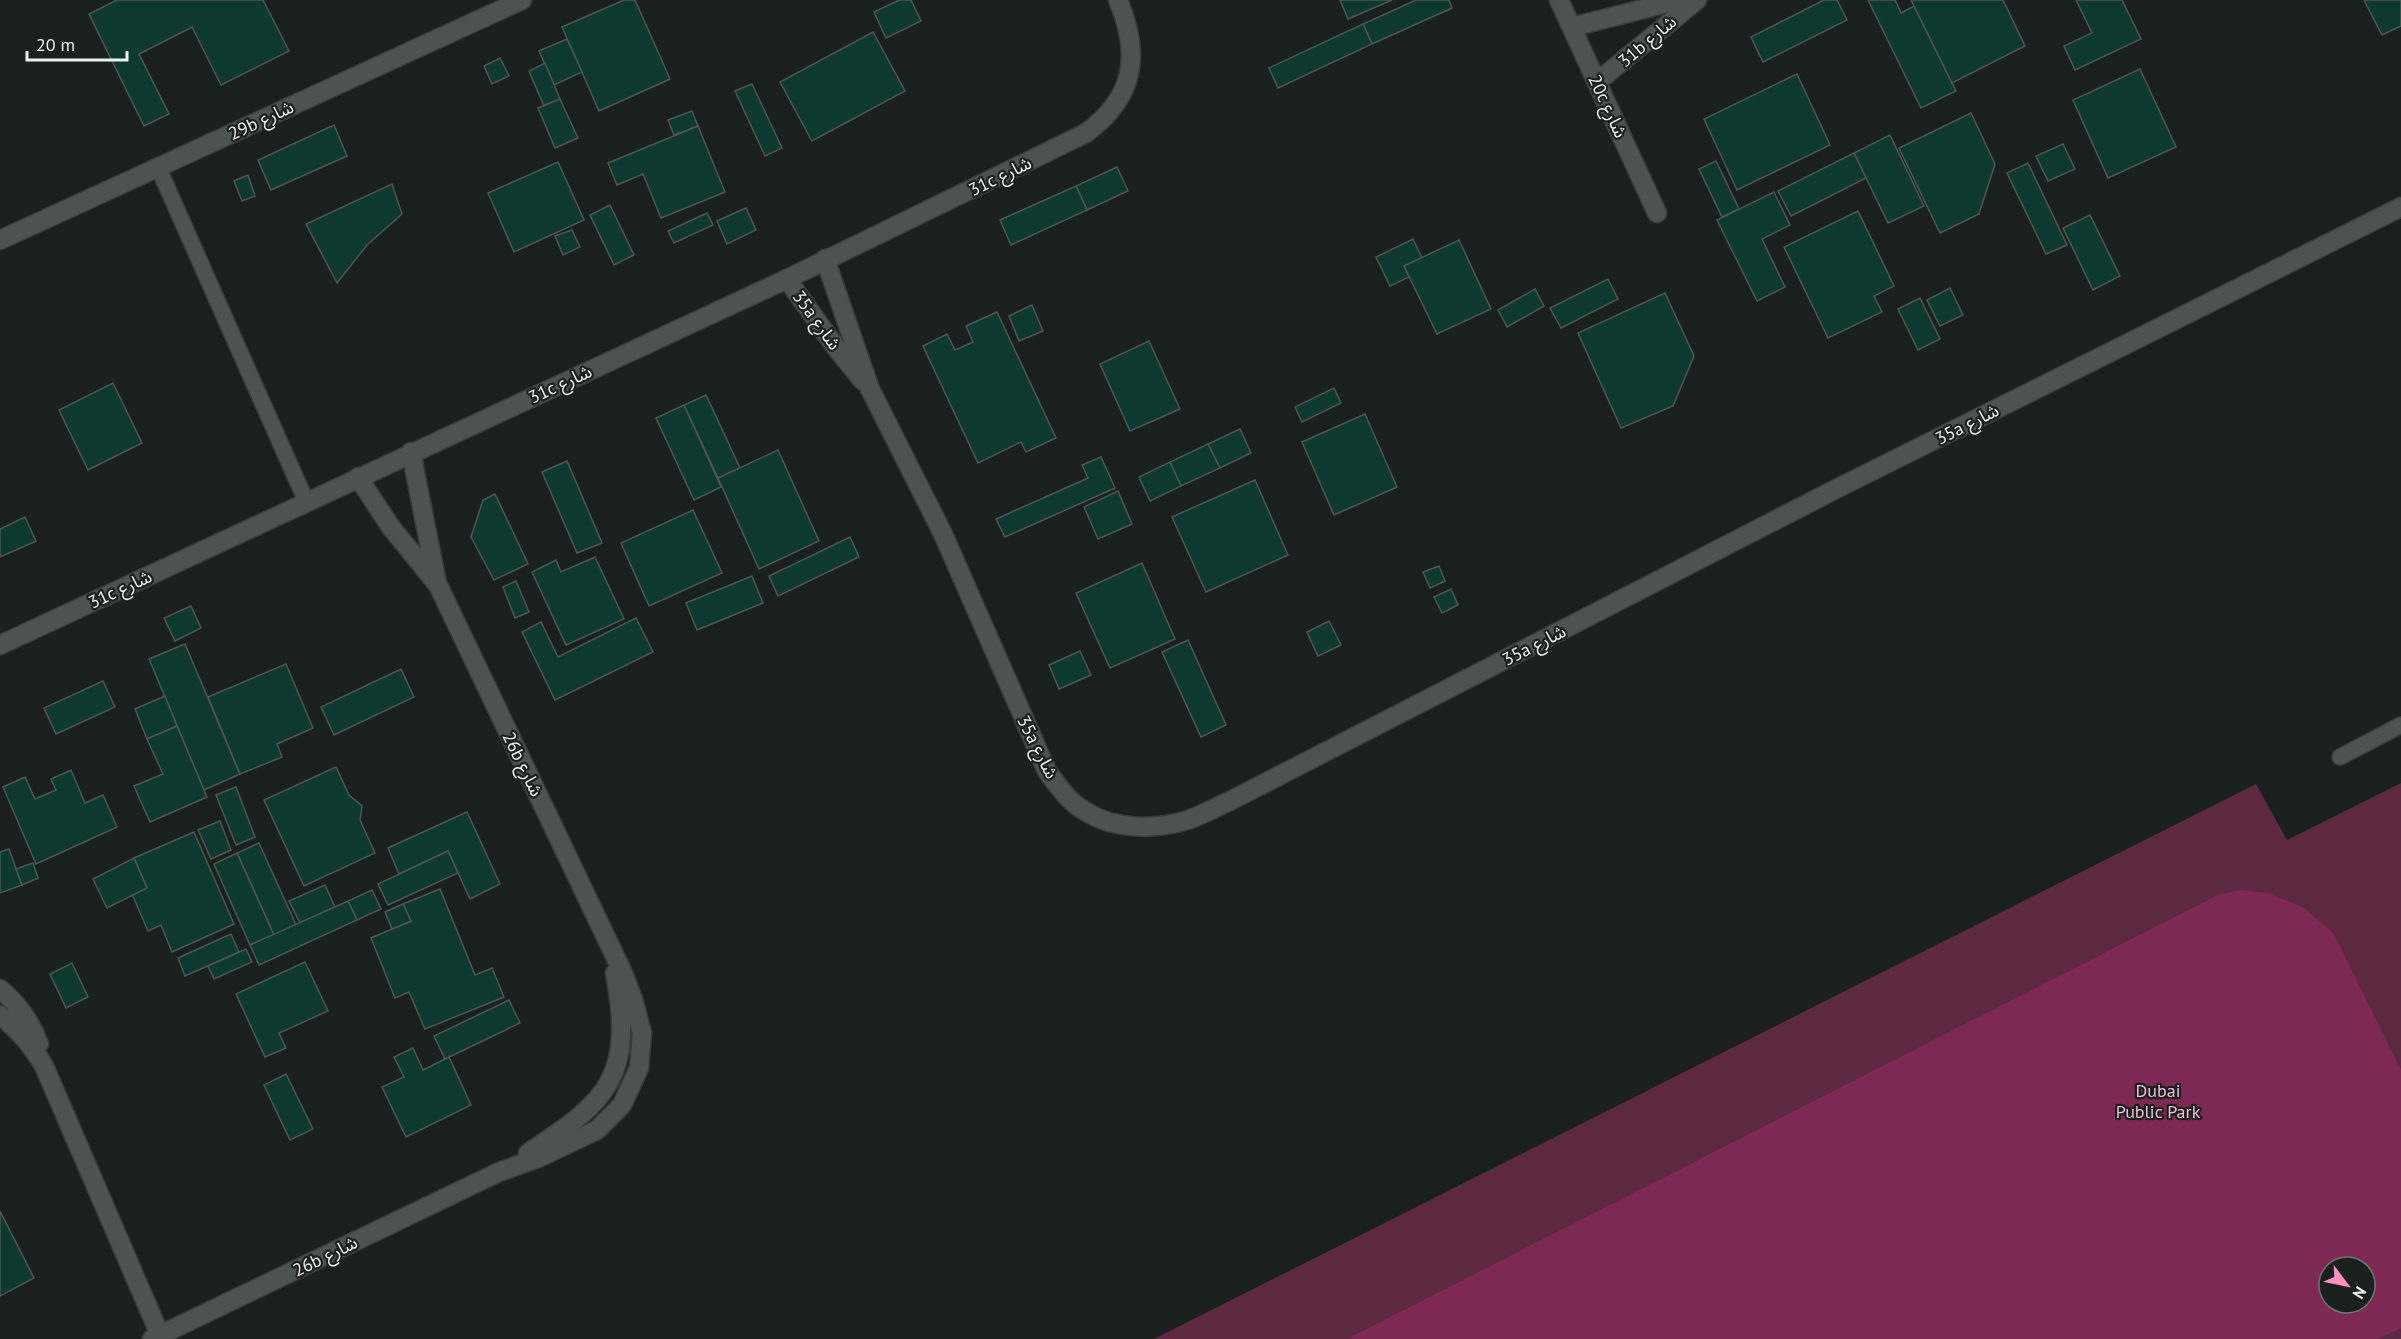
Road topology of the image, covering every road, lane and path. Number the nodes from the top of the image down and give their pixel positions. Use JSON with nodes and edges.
{"nodes":[{"id":1,"x":522,"y":0,"type":"edge"},
{"id":2,"x":1118,"y":0,"type":"edge"},
{"id":3,"x":1559,"y":0,"type":"edge"},
{"id":4,"x":1679,"y":0,"type":"edge"},
{"id":5,"x":1696,"y":0,"type":"edge"},
{"id":6,"x":1572,"y":27,"type":"junction"},
{"id":7,"x":1598,"y":82,"type":"junction"},
{"id":8,"x":158,"y":167,"type":"junction"},
{"id":9,"x":2401,"y":207,"type":"edge"},
{"id":10,"x":1657,"y":213,"type":"dead end"},
{"id":11,"x":0,"y":240,"type":"edge"},
{"id":12,"x":825,"y":260,"type":"junction"},
{"id":13,"x":787,"y":279,"type":"junction"},
{"id":14,"x":870,"y":389,"type":"junction"},
{"id":15,"x":411,"y":452,"type":"junction"},
{"id":16,"x":358,"y":477,"type":"junction"},
{"id":17,"x":306,"y":501,"type":"junction"},
{"id":18,"x":438,"y":585,"type":"junction"},
{"id":19,"x":0,"y":645,"type":"edge"},
{"id":20,"x":2401,"y":725,"type":"edge"},
{"id":21,"x":2340,"y":757,"type":"dead end"},
{"id":22,"x":0,"y":989,"type":"edge"},
{"id":23,"x":0,"y":1015,"type":"edge"},
{"id":24,"x":44,"y":1066,"type":"junction"},
{"id":25,"x":156,"y":1337,"type":"edge"}],
"edges":[{"from":1,"to":8,"type":"street","name":"29b شارع"},
{"from":2,"to":12,"type":"street","name":"31c شارع"},
{"from":3,"to":6,"type":"street","name":"20c شارع"},
{"from":4,"to":6,"type":"street","name":"31b شارع"},
{"from":5,"to":7,"type":"street","name":"31b شارع"},
{"from":6,"to":7,"type":"street","name":"20c شارع"},
{"from":7,"to":10,"type":"street","name":"20c شارع"},
{"from":8,"to":11,"type":"street","name":"29b شارع"},
{"from":8,"to":17,"type":"lane"},
{"from":9,"to":14,"type":"street","name":"35a شارع"},
{"from":12,"to":13,"type":"street","name":"31c شارع"},
{"from":12,"to":14,"type":"street","name":"35a شارع"},
{"from":13,"to":14,"type":"street","name":"35a شارع"},
{"from":13,"to":15,"type":"street","name":"31c شارع"},
{"from":15,"to":16,"type":"street","name":"31c شارع"},
{"from":15,"to":18,"type":"street","name":"26b شارع"},
{"from":16,"to":17,"type":"street","name":"31c شارع"},
{"from":16,"to":18,"type":"street","name":"26b شارع"},
{"from":17,"to":19,"type":"street","name":"31c شارع"},
{"from":18,"to":25,"type":"street","name":"26b شارع"},
{"from":20,"to":21,"type":"lane"},
{"from":22,"to":24,"type":"street"},
{"from":23,"to":24,"type":"street"},
{"from":24,"to":25,"type":"street"}]}
